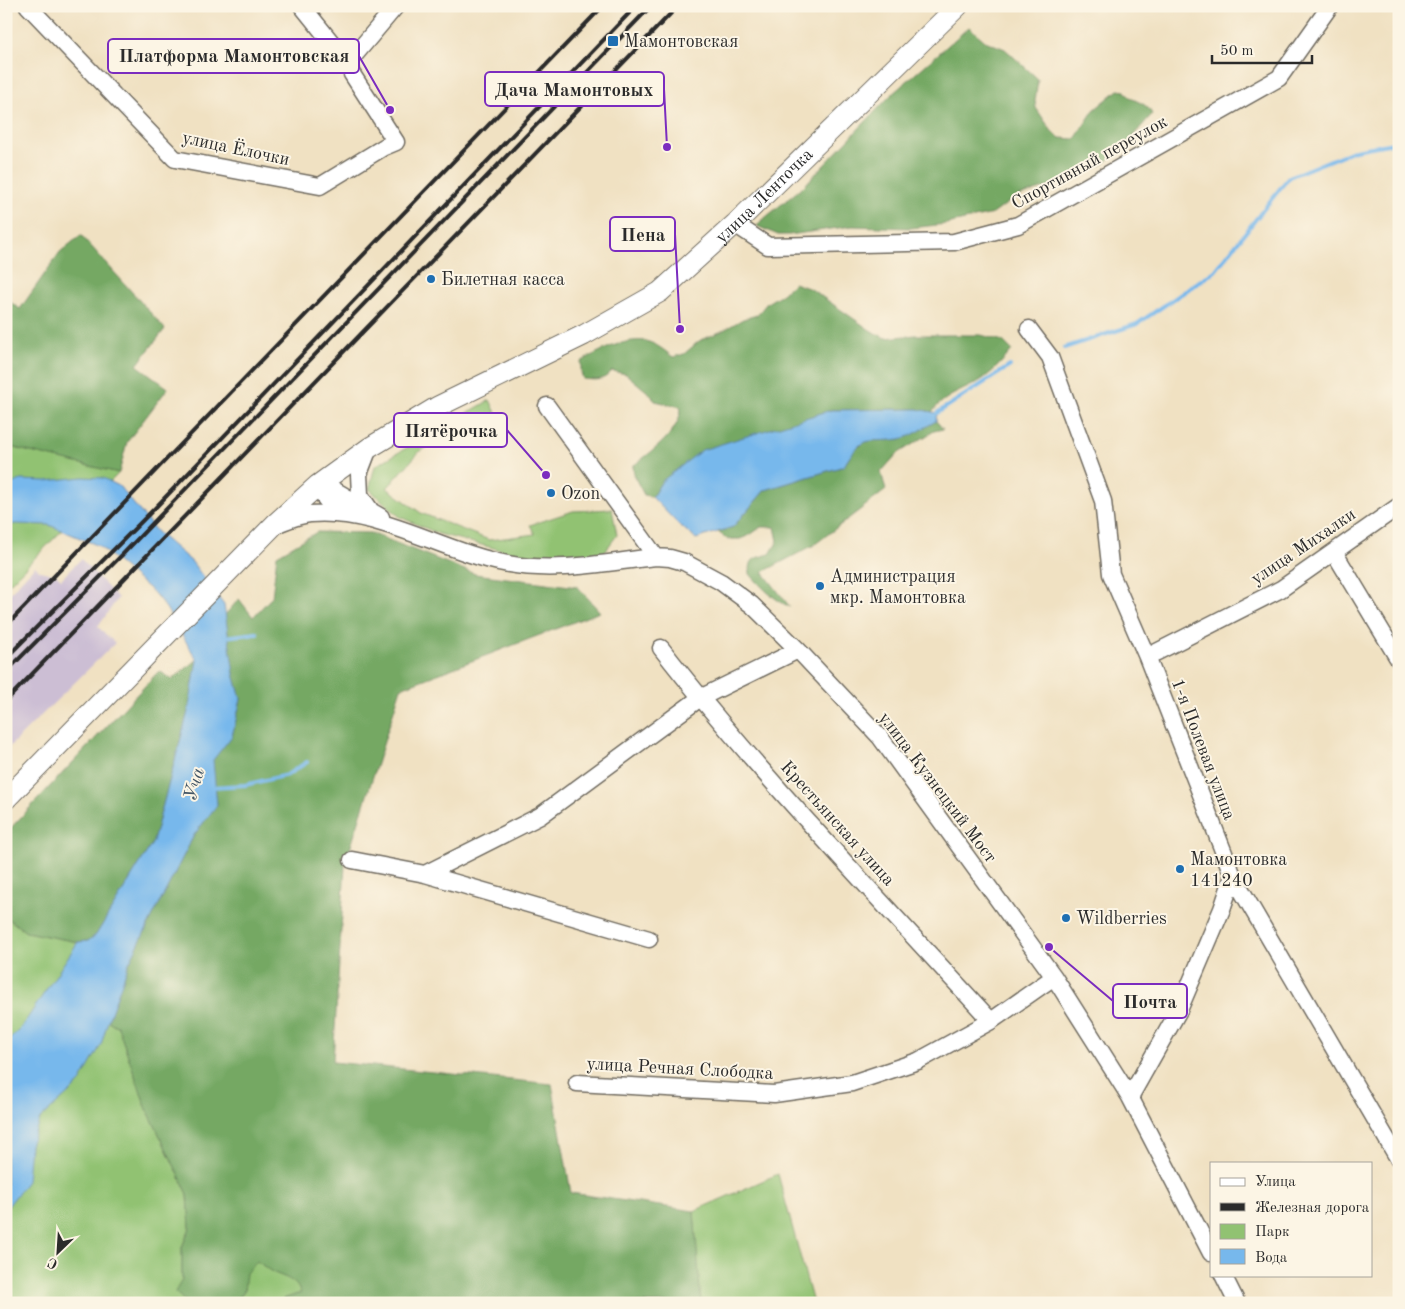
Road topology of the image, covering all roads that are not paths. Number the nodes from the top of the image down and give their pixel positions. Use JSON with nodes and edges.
{"nodes":[{"id":1,"x":28,"y":6,"type":"edge"},
{"id":2,"x":302,"y":6,"type":"edge"},
{"id":3,"x":396,"y":6,"type":"edge"},
{"id":4,"x":958,"y":6,"type":"edge"},
{"id":5,"x":1330,"y":6,"type":"edge"},
{"id":6,"x":348,"y":63,"type":"junction"},
{"id":7,"x":735,"y":224,"type":"junction"},
{"id":8,"x":1030,"y":329,"type":"dead end"},
{"id":9,"x":547,"y":406,"type":"dead end"},
{"id":10,"x":369,"y":448,"type":"junction"},
{"id":11,"x":318,"y":484,"type":"junction"},
{"id":12,"x":1399,"y":506,"type":"edge"},
{"id":13,"x":371,"y":511,"type":"junction"},
{"id":14,"x":348,"y":515,"type":"junction"},
{"id":15,"x":275,"y":524,"type":"junction"},
{"id":16,"x":400,"y":529,"type":"junction"},
{"id":17,"x":1334,"y":552,"type":"junction"},
{"id":18,"x":656,"y":557,"type":"junction"},
{"id":19,"x":661,"y":648,"type":"dead end"},
{"id":20,"x":798,"y":650,"type":"junction"},
{"id":21,"x":1147,"y":657,"type":"junction"},
{"id":22,"x":1399,"y":660,"type":"edge"},
{"id":23,"x":700,"y":698,"type":"junction"},
{"id":24,"x":6,"y":799,"type":"edge"},
{"id":25,"x":352,"y":860,"type":"dead end"},
{"id":26,"x":425,"y":874,"type":"junction"},
{"id":27,"x":1233,"y":876,"type":"junction"},
{"id":28,"x":650,"y":939,"type":"dead end"},
{"id":29,"x":1054,"y":977,"type":"junction"},
{"id":30,"x":991,"y":1021,"type":"junction"},
{"id":31,"x":577,"y":1083,"type":"dead end"},
{"id":32,"x":1130,"y":1097,"type":"junction"},
{"id":33,"x":1399,"y":1160,"type":"edge"},
{"id":34,"x":1210,"y":1251,"type":"edge"},
{"id":35,"x":1224,"y":1276,"type":"edge"},
{"id":36,"x":1237,"y":1303,"type":"edge"}],
"edges":[{"from":1,"to":6,"type":"street","name":"улица Ёлочки"},
{"from":2,"to":6,"type":"street"},
{"from":3,"to":6,"type":"street"},
{"from":4,"to":7,"type":"main road","name":"улица Ленточка"},
{"from":5,"to":7,"type":"street","name":"Спортивный переулок"},
{"from":7,"to":10,"type":"main road","name":"улица Ленточка"},
{"from":8,"to":21,"type":"street","name":"1-я Полевая улица"},
{"from":9,"to":18,"type":"street"},
{"from":10,"to":11,"type":"main road","name":"улица Ленточка"},
{"from":10,"to":13,"type":"street"},
{"from":11,"to":13,"type":"street"},
{"from":11,"to":14,"type":"street"},
{"from":11,"to":15,"type":"main road","name":"улица Ленточка"},
{"from":12,"to":17,"type":"street","name":"улица Михалки"},
{"from":13,"to":16,"type":"street"},
{"from":14,"to":15,"type":"street"},
{"from":14,"to":16,"type":"street"},
{"from":15,"to":24,"type":"main road","name":"улица Ленточка"},
{"from":16,"to":18,"type":"street","name":"улица Кузнецкий Мост"},
{"from":17,"to":21,"type":"street","name":"улица Михалки"},
{"from":17,"to":22,"type":"street"},
{"from":18,"to":20,"type":"street","name":"улица Кузнецкий Мост"},
{"from":19,"to":23,"type":"street","name":"Крестьянская улица"},
{"from":20,"to":23,"type":"street"},
{"from":20,"to":29,"type":"street","name":"улица Кузнецкий Мост"},
{"from":21,"to":27,"type":"street","name":"1-я Полевая улица"},
{"from":23,"to":26,"type":"street"},
{"from":23,"to":30,"type":"street","name":"Крестьянская улица"},
{"from":25,"to":26,"type":"street"},
{"from":26,"to":28,"type":"street"},
{"from":27,"to":32,"type":"street"},
{"from":27,"to":33,"type":"street","name":"1-я Полевая улица"},
{"from":29,"to":30,"type":"street","name":"улица Речная Слободка"},
{"from":29,"to":32,"type":"street","name":"улица Кузнецкий Мост"},
{"from":30,"to":31,"type":"street","name":"улица Речная Слободка"},
{"from":32,"to":34,"type":"street","name":"улица Кузнецкий Мост"},
{"from":35,"to":36,"type":"street"}]}
